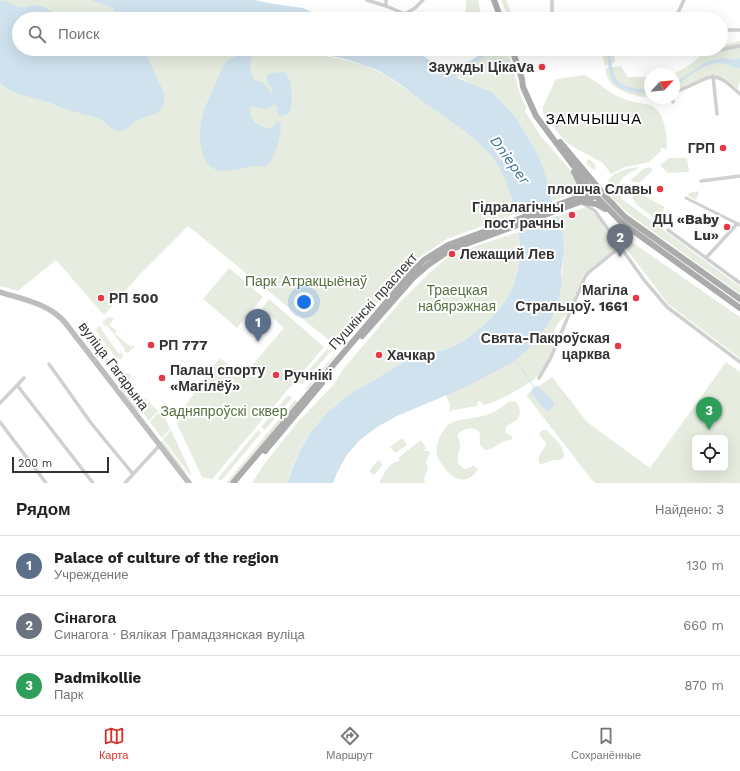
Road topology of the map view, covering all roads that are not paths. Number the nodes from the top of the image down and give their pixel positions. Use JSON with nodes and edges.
{"nodes":[{"id":1,"x":367,"y":0,"type":"edge"},
{"id":2,"x":386,"y":0,"type":"edge"},
{"id":3,"x":424,"y":0,"type":"edge"},
{"id":4,"x":494,"y":0,"type":"edge"},
{"id":5,"x":552,"y":0,"type":"edge"},
{"id":6,"x":684,"y":0,"type":"edge"},
{"id":7,"x":386,"y":6,"type":"junction"},
{"id":8,"x":400,"y":12,"type":"edge"},
{"id":9,"x":408,"y":12,"type":"edge"},
{"id":10,"x":498,"y":12,"type":"edge"},
{"id":11,"x":552,"y":12,"type":"edge"},
{"id":12,"x":678,"y":12,"type":"edge"},
{"id":13,"x":728,"y":30,"type":"edge"},
{"id":14,"x":739,"y":30,"type":"dead end"},
{"id":15,"x":740,"y":46,"type":"edge"},
{"id":16,"x":728,"y":49,"type":"edge"},
{"id":17,"x":515,"y":56,"type":"edge"},
{"id":18,"x":713,"y":76,"type":"junction"},
{"id":19,"x":522,"y":79,"type":"junction"},
{"id":20,"x":680,"y":90,"type":"edge"},
{"id":21,"x":740,"y":94,"type":"edge"},
{"id":22,"x":717,"y":114,"type":"dead end"},
{"id":23,"x":560,"y":149,"type":"junction"},
{"id":24,"x":740,"y":176,"type":"edge"},
{"id":25,"x":701,"y":181,"type":"dead end"},
{"id":26,"x":600,"y":190,"type":"junction"},
{"id":27,"x":594,"y":194,"type":"junction"},
{"id":28,"x":686,"y":198,"type":"dead end"},
{"id":29,"x":580,"y":199,"type":"junction"},
{"id":30,"x":601,"y":207,"type":"junction"},
{"id":31,"x":609,"y":210,"type":"junction"},
{"id":32,"x":595,"y":211,"type":"junction"},
{"id":33,"x":739,"y":224,"type":"edge"},
{"id":34,"x":668,"y":230,"type":"dead end"},
{"id":35,"x":449,"y":247,"type":"junction"},
{"id":36,"x":620,"y":247,"type":"junction"},
{"id":37,"x":706,"y":258,"type":"junction"},
{"id":38,"x":740,"y":283,"type":"edge"},
{"id":39,"x":0,"y":292,"type":"edge"},
{"id":40,"x":740,"y":300,"type":"edge"},
{"id":41,"x":740,"y":308,"type":"edge"},
{"id":42,"x":740,"y":362,"type":"edge"},
{"id":43,"x":49,"y":364,"type":"dead end"},
{"id":44,"x":24,"y":378,"type":"dead end"},
{"id":45,"x":539,"y":378,"type":"dead end"},
{"id":46,"x":17,"y":385,"type":"junction"},
{"id":47,"x":0,"y":403,"type":"edge"},
{"id":48,"x":0,"y":422,"type":"edge"},
{"id":49,"x":159,"y":446,"type":"junction"},
{"id":50,"x":133,"y":474,"type":"junction"},
{"id":51,"x":46,"y":483,"type":"edge"},
{"id":52,"x":93,"y":483,"type":"edge"},
{"id":53,"x":125,"y":483,"type":"edge"},
{"id":54,"x":189,"y":483,"type":"edge"},
{"id":55,"x":233,"y":483,"type":"edge"},
{"id":56,"x":238,"y":483,"type":"edge"}],
"edges":[{"from":1,"to":7,"type":"street"},
{"from":2,"to":7,"type":"street"},
{"from":3,"to":9,"type":"street"},
{"from":4,"to":10,"type":"main road"},
{"from":5,"to":11,"type":"street"},
{"from":6,"to":12,"type":"street"},
{"from":7,"to":8,"type":"street"},
{"from":13,"to":14,"type":"street"},
{"from":15,"to":16,"type":"street"},
{"from":17,"to":19,"type":"main road"},
{"from":18,"to":20,"type":"street"},
{"from":18,"to":21,"type":"street"},
{"from":18,"to":22,"type":"street"},
{"from":19,"to":23,"type":"main road"},
{"from":19,"to":26,"type":"main road"},
{"from":23,"to":27,"type":"main road"},
{"from":23,"to":29,"type":"main road"},
{"from":24,"to":25,"type":"street"},
{"from":26,"to":27,"type":"main road","name":"Пушкінскі праспект"},
{"from":26,"to":40,"type":"main road"},
{"from":27,"to":29,"type":"main road","name":"Пушкінскі праспект"},
{"from":27,"to":31,"type":"main road"},
{"from":28,"to":33,"type":"street"},
{"from":29,"to":30,"type":"main road"},
{"from":29,"to":32,"type":"street"},
{"from":29,"to":35,"type":"main road","name":"Пушкінскі праспект"},
{"from":30,"to":31,"type":"main road"},
{"from":30,"to":32,"type":"street"},
{"from":31,"to":41,"type":"main road"},
{"from":32,"to":36,"type":"street"},
{"from":33,"to":37,"type":"street"},
{"from":34,"to":37,"type":"street"},
{"from":35,"to":55,"type":"main road","name":"Пушкінскі праспект"},
{"from":35,"to":56,"type":"main road","name":"Пушкінскі праспект"},
{"from":36,"to":42,"type":"street"},
{"from":36,"to":45,"type":"street"},
{"from":37,"to":38,"type":"street"},
{"from":39,"to":49,"type":"main road","name":"вуліца Гагарына"},
{"from":43,"to":50,"type":"street"},
{"from":44,"to":46,"type":"street"},
{"from":46,"to":47,"type":"street"},
{"from":46,"to":52,"type":"street"},
{"from":48,"to":51,"type":"street"},
{"from":49,"to":50,"type":"street"},
{"from":49,"to":54,"type":"main road","name":"вуліца Гагарына"},
{"from":50,"to":53,"type":"street"}]}
